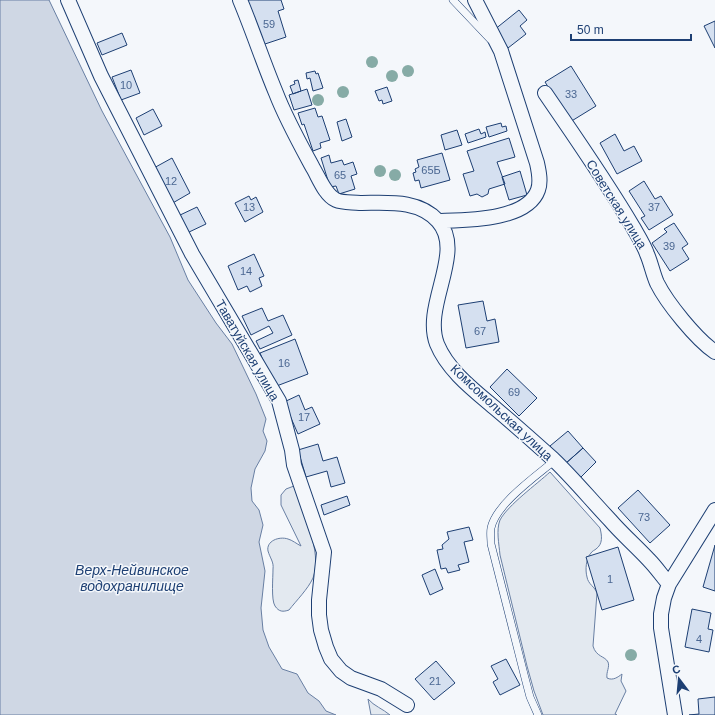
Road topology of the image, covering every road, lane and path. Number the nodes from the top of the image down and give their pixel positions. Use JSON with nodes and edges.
{"nodes":[{"id":1,"x":68,"y":0,"type":"edge"},
{"id":2,"x":240,"y":0,"type":"edge"},
{"id":3,"x":453,"y":0,"type":"edge"},
{"id":4,"x":474,"y":0,"type":"edge"},
{"id":5,"x":500,"y":51,"type":"junction"},
{"id":6,"x":545,"y":92,"type":"dead end"},
{"id":7,"x":438,"y":221,"type":"junction"},
{"id":8,"x":715,"y":352,"type":"edge"},
{"id":9,"x":554,"y":461,"type":"junction"},
{"id":10,"x":715,"y":510,"type":"edge"},
{"id":11,"x":669,"y":584,"type":"junction"},
{"id":12,"x":407,"y":705,"type":"dead end"},
{"id":13,"x":538,"y":715,"type":"edge"},
{"id":14,"x":675,"y":715,"type":"edge"}],
"edges":[{"from":1,"to":12,"type":"street","name":"Таватуйская улица"},
{"from":2,"to":7,"type":"street","name":"Комсомольская улица"},
{"from":3,"to":5,"type":"lane"},
{"from":4,"to":5,"type":"street"},
{"from":5,"to":7,"type":"street"},
{"from":6,"to":8,"type":"street","name":"Советская улица"},
{"from":7,"to":9,"type":"street","name":"Комсомольская улица"},
{"from":9,"to":11,"type":"street","name":"Комсомольская улица"},
{"from":9,"to":13,"type":"lane"},
{"from":10,"to":11,"type":"street"},
{"from":11,"to":14,"type":"street"}]}
